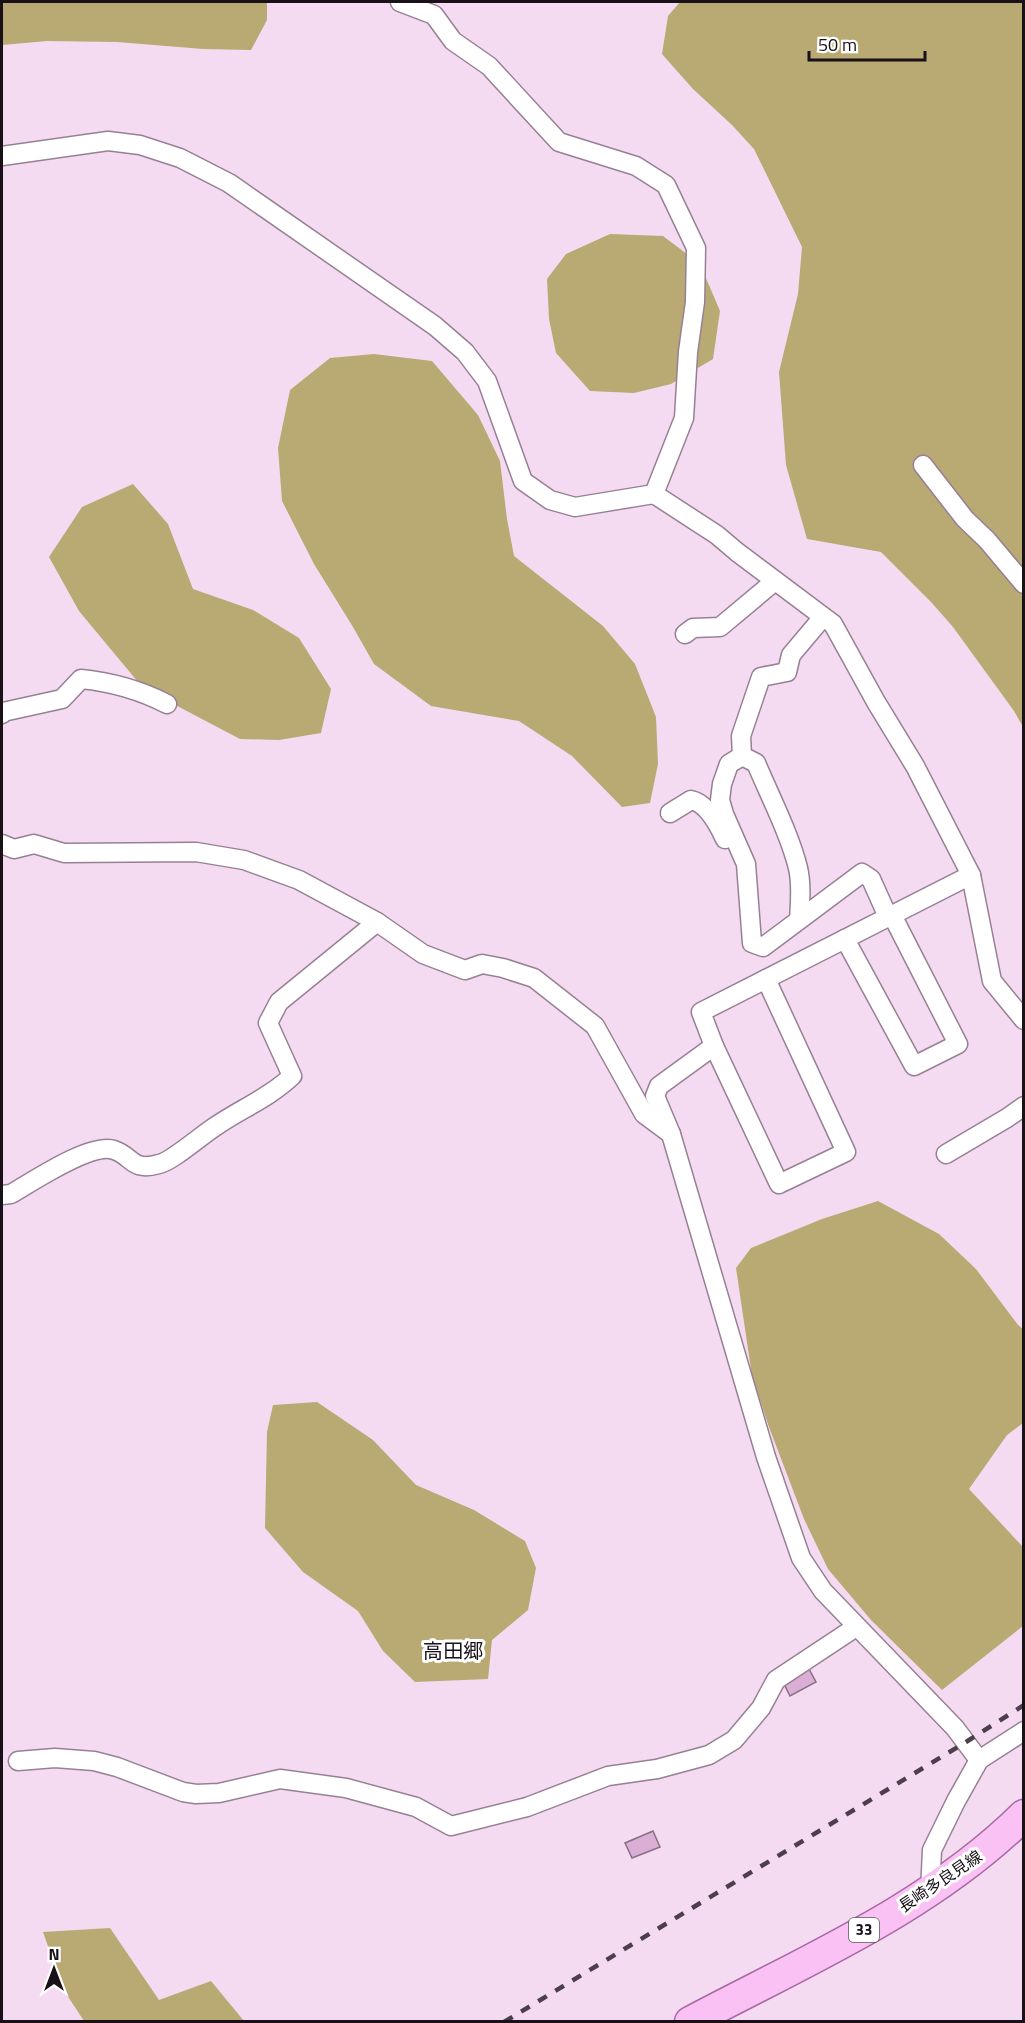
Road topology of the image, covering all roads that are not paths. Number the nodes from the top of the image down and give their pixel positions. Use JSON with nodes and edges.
{"nodes":[{"id":1,"x":400,"y":2,"type":"edge"},
{"id":2,"x":2,"y":156,"type":"edge"},
{"id":3,"x":923,"y":465,"type":"dead end"},
{"id":4,"x":654,"y":494,"type":"junction"},
{"id":5,"x":775,"y":581,"type":"junction"},
{"id":6,"x":1023,"y":584,"type":"edge"},
{"id":7,"x":823,"y":617,"type":"junction"},
{"id":8,"x":685,"y":634,"type":"dead end"},
{"id":9,"x":167,"y":704,"type":"dead end"},
{"id":10,"x":2,"y":714,"type":"edge"},
{"id":11,"x":742,"y":756,"type":"junction"},
{"id":12,"x":670,"y":813,"type":"dead end"},
{"id":13,"x":2,"y":844,"type":"edge"},
{"id":14,"x":746,"y":872,"type":"junction"},
{"id":15,"x":971,"y":875,"type":"junction"},
{"id":16,"x":890,"y":916,"type":"junction"},
{"id":17,"x":799,"y":920,"type":"junction"},
{"id":18,"x":377,"y":922,"type":"junction"},
{"id":19,"x":845,"y":939,"type":"junction"},
{"id":20,"x":766,"y":979,"type":"junction"},
{"id":21,"x":1023,"y":1020,"type":"edge"},
{"id":22,"x":714,"y":1046,"type":"junction"},
{"id":23,"x":1023,"y":1106,"type":"edge"},
{"id":24,"x":671,"y":1134,"type":"junction"},
{"id":25,"x":946,"y":1154,"type":"dead end"},
{"id":26,"x":2,"y":1195,"type":"edge"},
{"id":27,"x":856,"y":1627,"type":"junction"},
{"id":28,"x":1023,"y":1731,"type":"edge"},
{"id":29,"x":979,"y":1760,"type":"junction"},
{"id":30,"x":18,"y":1761,"type":"dead end"},
{"id":31,"x":1023,"y":1817,"type":"edge"},
{"id":32,"x":930,"y":1892,"type":"junction"},
{"id":33,"x":690,"y":2022,"type":"edge"}],
"edges":[{"from":1,"to":4,"type":"street"},
{"from":2,"to":4,"type":"street"},
{"from":3,"to":6,"type":"street"},
{"from":4,"to":5,"type":"street"},
{"from":5,"to":7,"type":"street"},
{"from":5,"to":8,"type":"street"},
{"from":7,"to":11,"type":"street"},
{"from":7,"to":15,"type":"street"},
{"from":9,"to":10,"type":"street"},
{"from":11,"to":14,"type":"street"},
{"from":11,"to":17,"type":"street"},
{"from":12,"to":14,"type":"street"},
{"from":13,"to":18,"type":"street"},
{"from":14,"to":17,"type":"street"},
{"from":15,"to":16,"type":"street"},
{"from":15,"to":21,"type":"street"},
{"from":16,"to":17,"type":"street"},
{"from":16,"to":19,"type":"street"},
{"from":16,"to":19,"type":"street"},
{"from":18,"to":24,"type":"street"},
{"from":18,"to":26,"type":"street"},
{"from":19,"to":20,"type":"street"},
{"from":20,"to":22,"type":"street"},
{"from":20,"to":22,"type":"street"},
{"from":22,"to":24,"type":"street"},
{"from":23,"to":25,"type":"street"},
{"from":24,"to":27,"type":"street"},
{"from":27,"to":29,"type":"street"},
{"from":27,"to":30,"type":"street"},
{"from":28,"to":29,"type":"street"},
{"from":29,"to":32,"type":"street"},
{"from":31,"to":32,"type":"main road","name":"長崎多良見線","number":"33"},
{"from":32,"to":33,"type":"main road","name":"長崎多良見線","number":"33"}]}
